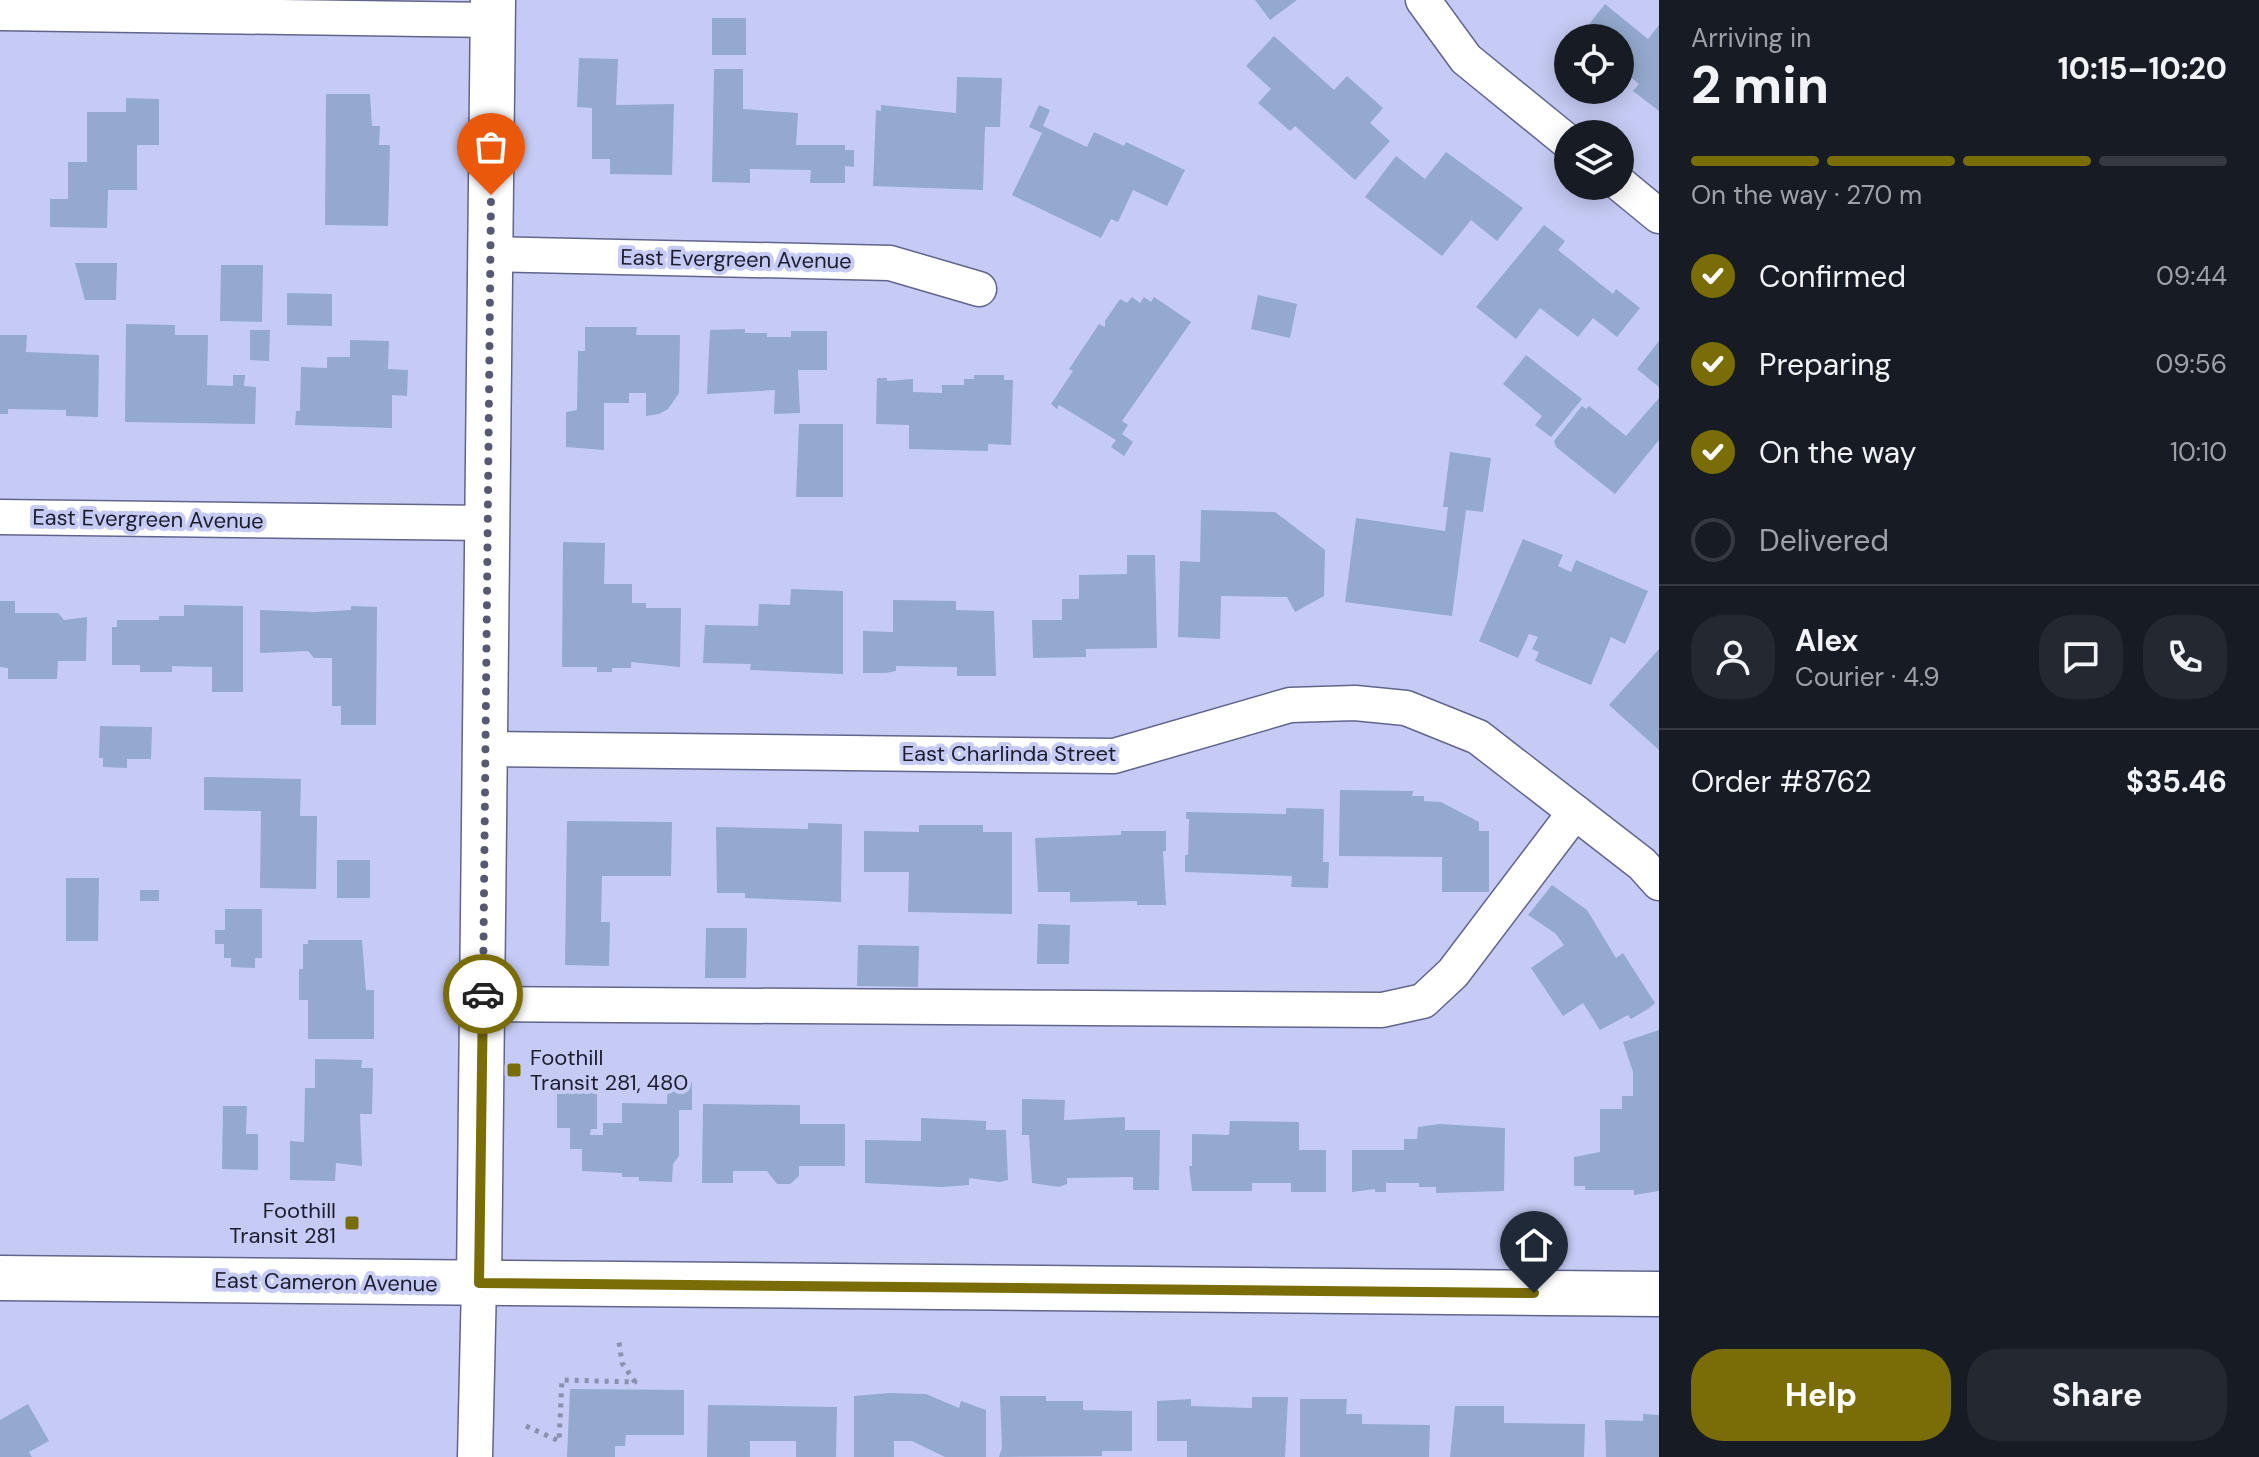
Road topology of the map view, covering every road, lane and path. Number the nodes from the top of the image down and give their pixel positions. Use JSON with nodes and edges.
{"nodes":[{"id":1,"x":1423,"y":0,"type":"edge"},
{"id":2,"x":493,"y":10,"type":"edge"},
{"id":3,"x":0,"y":13,"type":"edge"},
{"id":4,"x":1554,"y":131,"type":"edge"},
{"id":5,"x":1634,"y":195,"type":"edge"},
{"id":6,"x":1659,"y":216,"type":"edge"},
{"id":7,"x":490,"y":254,"type":"junction"},
{"id":8,"x":979,"y":289,"type":"dead end"},
{"id":9,"x":0,"y":517,"type":"edge"},
{"id":10,"x":487,"y":523,"type":"junction"},
{"id":11,"x":486,"y":749,"type":"junction"},
{"id":12,"x":1575,"y":812,"type":"junction"},
{"id":13,"x":1659,"y":883,"type":"edge"},
{"id":14,"x":483,"y":1004,"type":"junction"},
{"id":15,"x":0,"y":1278,"type":"edge"},
{"id":16,"x":479,"y":1283,"type":"junction"},
{"id":17,"x":1659,"y":1294,"type":"edge"},
{"id":18,"x":619,"y":1342,"type":"dead end"},
{"id":19,"x":526,"y":1426,"type":"dead end"},
{"id":20,"x":475,"y":1457,"type":"edge"}],
"edges":[{"from":1,"to":4,"type":"street"},
{"from":2,"to":3,"type":"street"},
{"from":2,"to":7,"type":"main road"},
{"from":5,"to":6,"type":"street"},
{"from":7,"to":8,"type":"street","name":"East Evergreen Avenue"},
{"from":7,"to":10,"type":"main road"},
{"from":9,"to":10,"type":"street","name":"East Evergreen Avenue"},
{"from":10,"to":11,"type":"main road"},
{"from":11,"to":12,"type":"street","name":"East Charlinda Street"},
{"from":11,"to":14,"type":"main road"},
{"from":12,"to":13,"type":"street","name":"East Charlinda Street"},
{"from":12,"to":14,"type":"street"},
{"from":14,"to":16,"type":"main road"},
{"from":15,"to":16,"type":"main road","name":"East Cameron Avenue"},
{"from":16,"to":17,"type":"main road","name":"East Cameron Avenue"},
{"from":16,"to":20,"type":"street"},
{"from":18,"to":19,"type":"path"}]}
